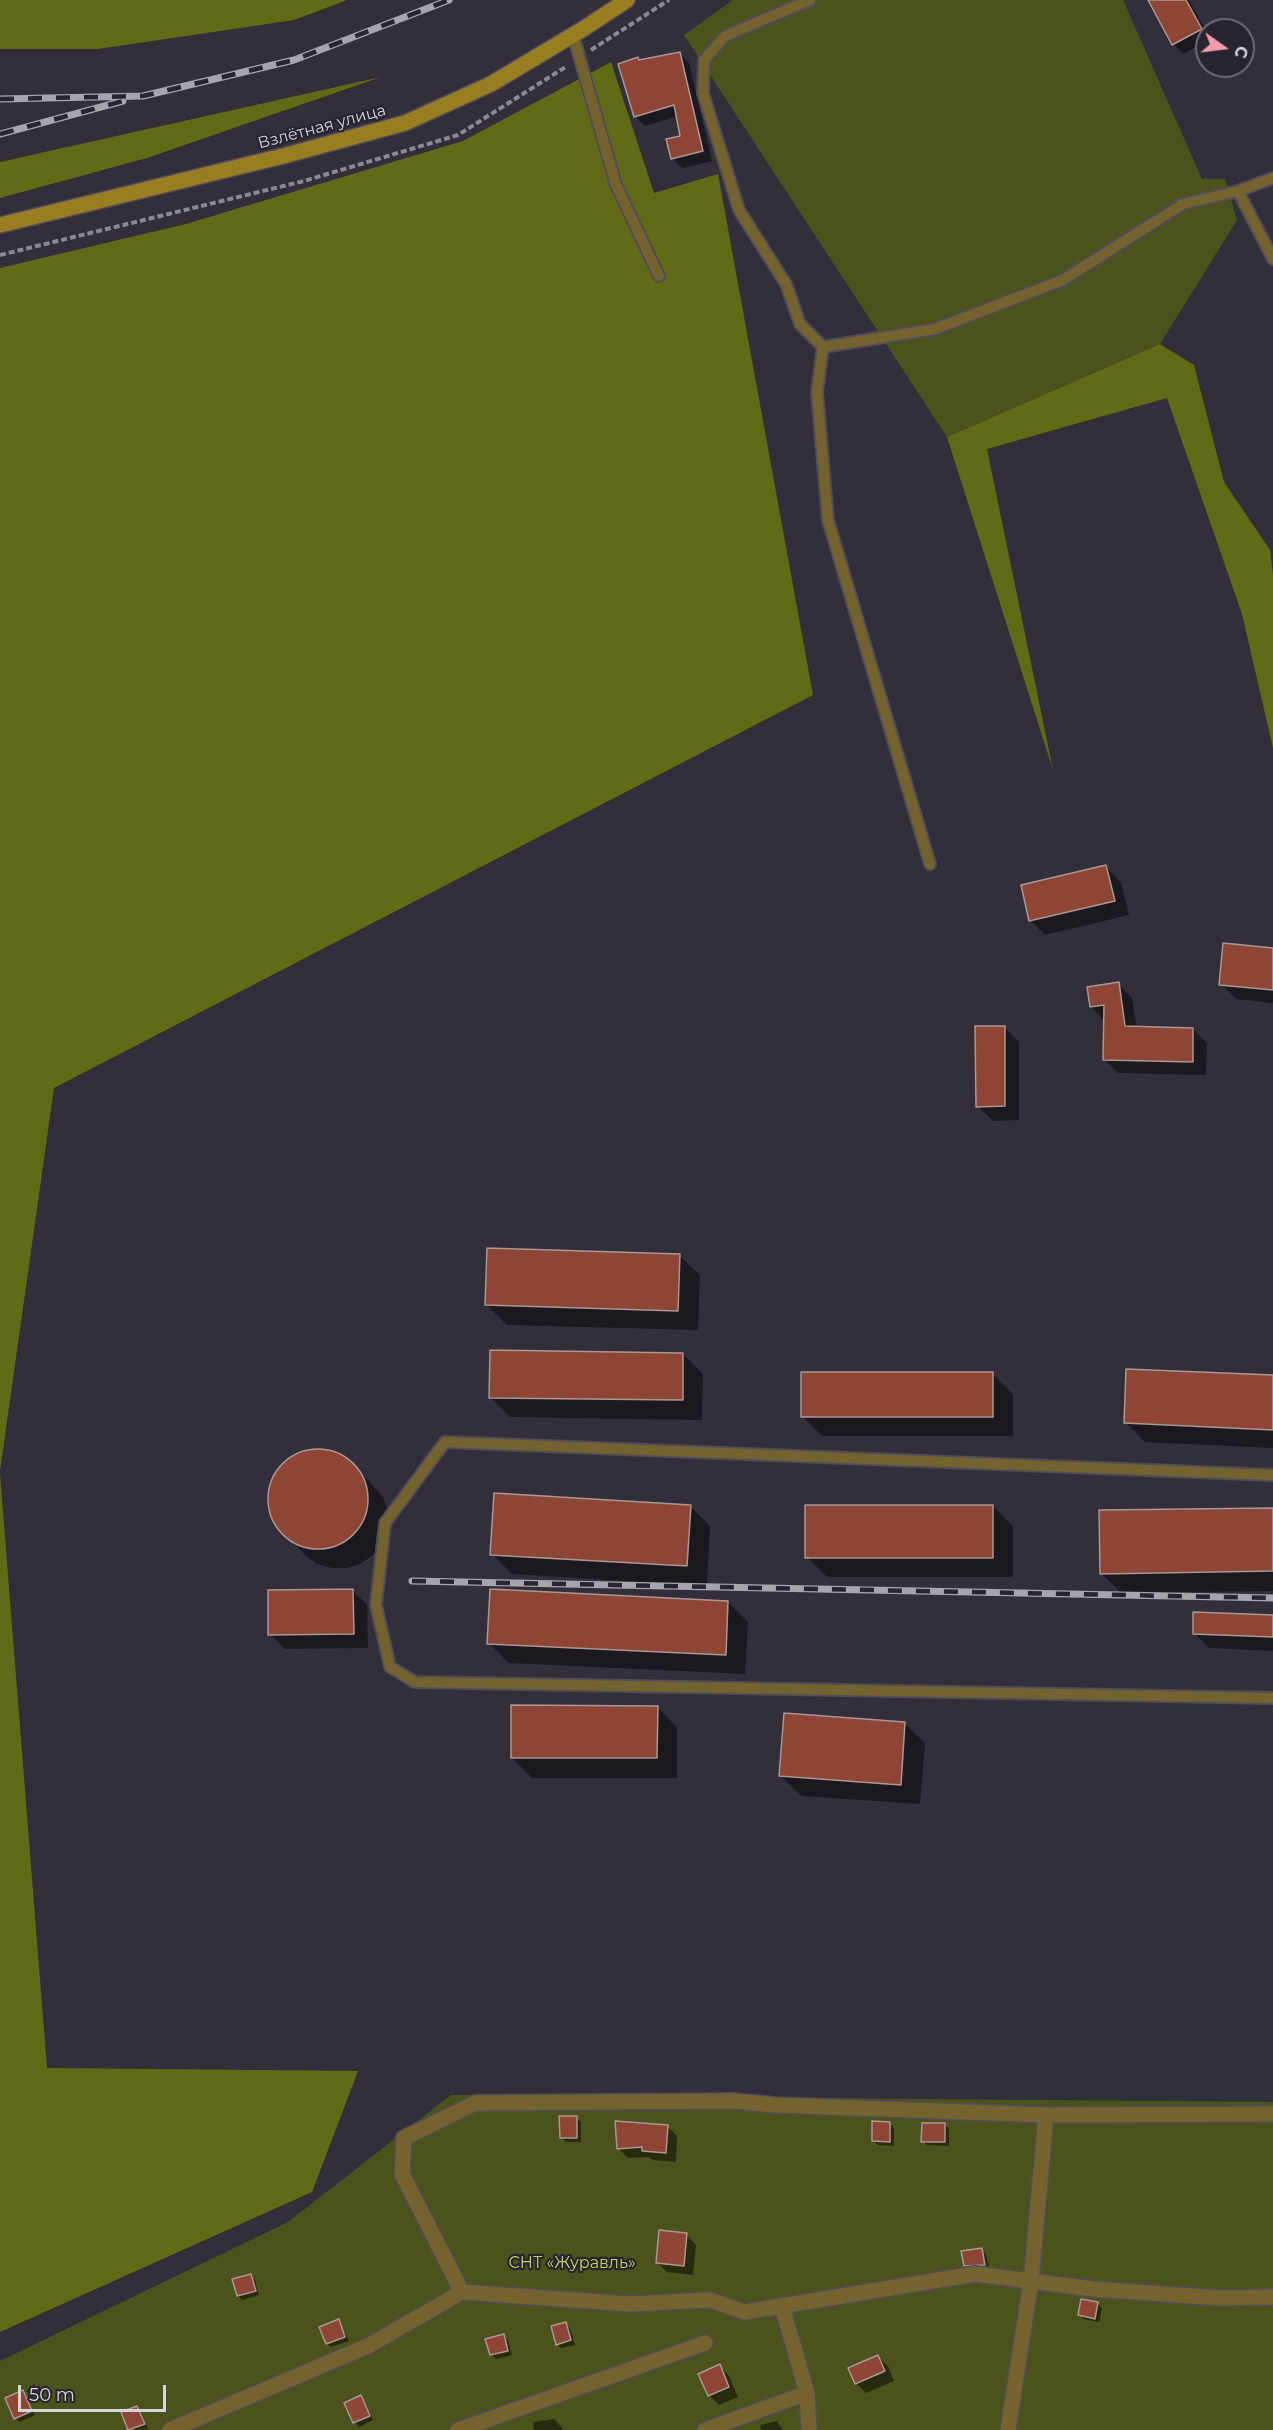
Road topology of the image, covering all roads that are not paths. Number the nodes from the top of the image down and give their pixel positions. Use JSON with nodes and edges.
{"nodes":[{"id":1,"x":627,"y":0,"type":"edge"},
{"id":2,"x":810,"y":0,"type":"edge"},
{"id":3,"x":573,"y":35,"type":"junction"},
{"id":4,"x":1273,"y":178,"type":"edge"},
{"id":5,"x":1238,"y":191,"type":"junction"},
{"id":6,"x":0,"y":225,"type":"edge"},
{"id":7,"x":1273,"y":259,"type":"edge"},
{"id":8,"x":659,"y":276,"type":"dead end"},
{"id":9,"x":823,"y":347,"type":"junction"},
{"id":10,"x":930,"y":864,"type":"dead end"},
{"id":11,"x":1273,"y":1475,"type":"edge"},
{"id":12,"x":1273,"y":1698,"type":"edge"},
{"id":13,"x":1273,"y":2114,"type":"edge"},
{"id":14,"x":1046,"y":2115,"type":"junction"},
{"id":15,"x":1031,"y":2281,"type":"junction"},
{"id":16,"x":462,"y":2292,"type":"junction"},
{"id":17,"x":1273,"y":2297,"type":"edge"},
{"id":18,"x":782,"y":2306,"type":"junction"},
{"id":19,"x":705,"y":2343,"type":"dead end"},
{"id":20,"x":807,"y":2393,"type":"junction"},
{"id":21,"x":170,"y":2430,"type":"edge"},
{"id":22,"x":458,"y":2430,"type":"edge"},
{"id":23,"x":705,"y":2430,"type":"edge"},
{"id":24,"x":809,"y":2430,"type":"edge"},
{"id":25,"x":1008,"y":2430,"type":"edge"}],
"edges":[{"from":1,"to":3,"type":"street","name":"Взлётная улица"},
{"from":2,"to":9,"type":"lane"},
{"from":3,"to":6,"type":"street","name":"Взлётная улица"},
{"from":3,"to":8,"type":"lane"},
{"from":4,"to":5,"type":"lane"},
{"from":5,"to":7,"type":"lane"},
{"from":5,"to":9,"type":"lane"},
{"from":9,"to":10,"type":"lane"},
{"from":11,"to":12,"type":"lane"},
{"from":13,"to":14,"type":"street"},
{"from":14,"to":15,"type":"street"},
{"from":14,"to":16,"type":"street"},
{"from":15,"to":17,"type":"street"},
{"from":15,"to":18,"type":"street"},
{"from":15,"to":25,"type":"street"},
{"from":16,"to":18,"type":"street"},
{"from":16,"to":21,"type":"street"},
{"from":18,"to":20,"type":"street"},
{"from":19,"to":22,"type":"street"},
{"from":20,"to":23,"type":"street"},
{"from":20,"to":24,"type":"street"}]}
